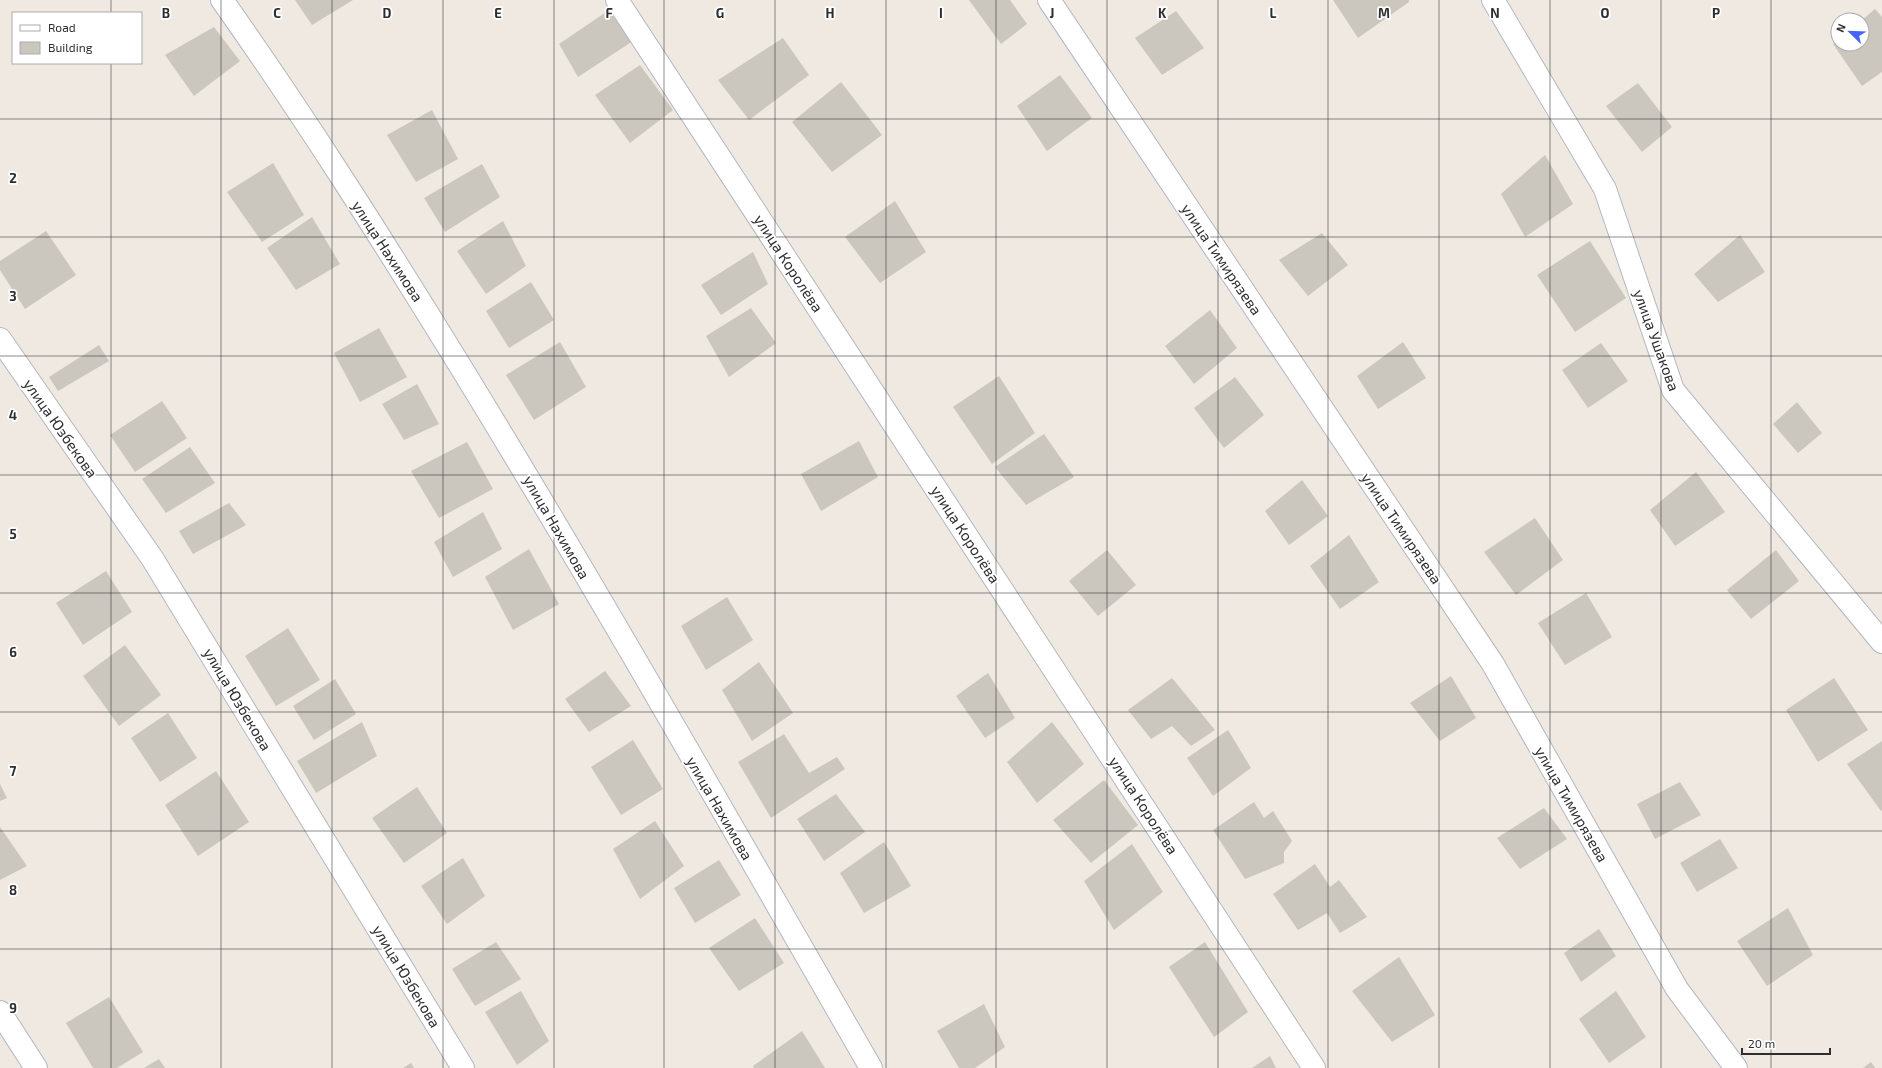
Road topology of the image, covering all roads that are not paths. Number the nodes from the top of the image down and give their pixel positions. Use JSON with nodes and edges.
{"nodes":[{"id":1,"x":222,"y":0,"type":"edge"},
{"id":2,"x":617,"y":0,"type":"edge"},
{"id":3,"x":1049,"y":0,"type":"edge"},
{"id":4,"x":1493,"y":0,"type":"edge"},
{"id":5,"x":0,"y":339,"type":"edge"},
{"id":6,"x":1882,"y":642,"type":"edge"},
{"id":7,"x":0,"y":1012,"type":"edge"},
{"id":8,"x":36,"y":1068,"type":"edge"},
{"id":9,"x":463,"y":1068,"type":"edge"},
{"id":10,"x":871,"y":1068,"type":"edge"},
{"id":11,"x":1314,"y":1068,"type":"edge"},
{"id":12,"x":1736,"y":1068,"type":"edge"}],
"edges":[{"from":1,"to":10,"type":"street","name":"улица Нахимова"},
{"from":2,"to":11,"type":"street","name":"улица Королёва"},
{"from":3,"to":12,"type":"street","name":"улица Тимирязева"},
{"from":4,"to":6,"type":"street","name":"улица Ушакова"},
{"from":5,"to":9,"type":"street","name":"улица Юзбекова"},
{"from":7,"to":8,"type":"street"}]}
